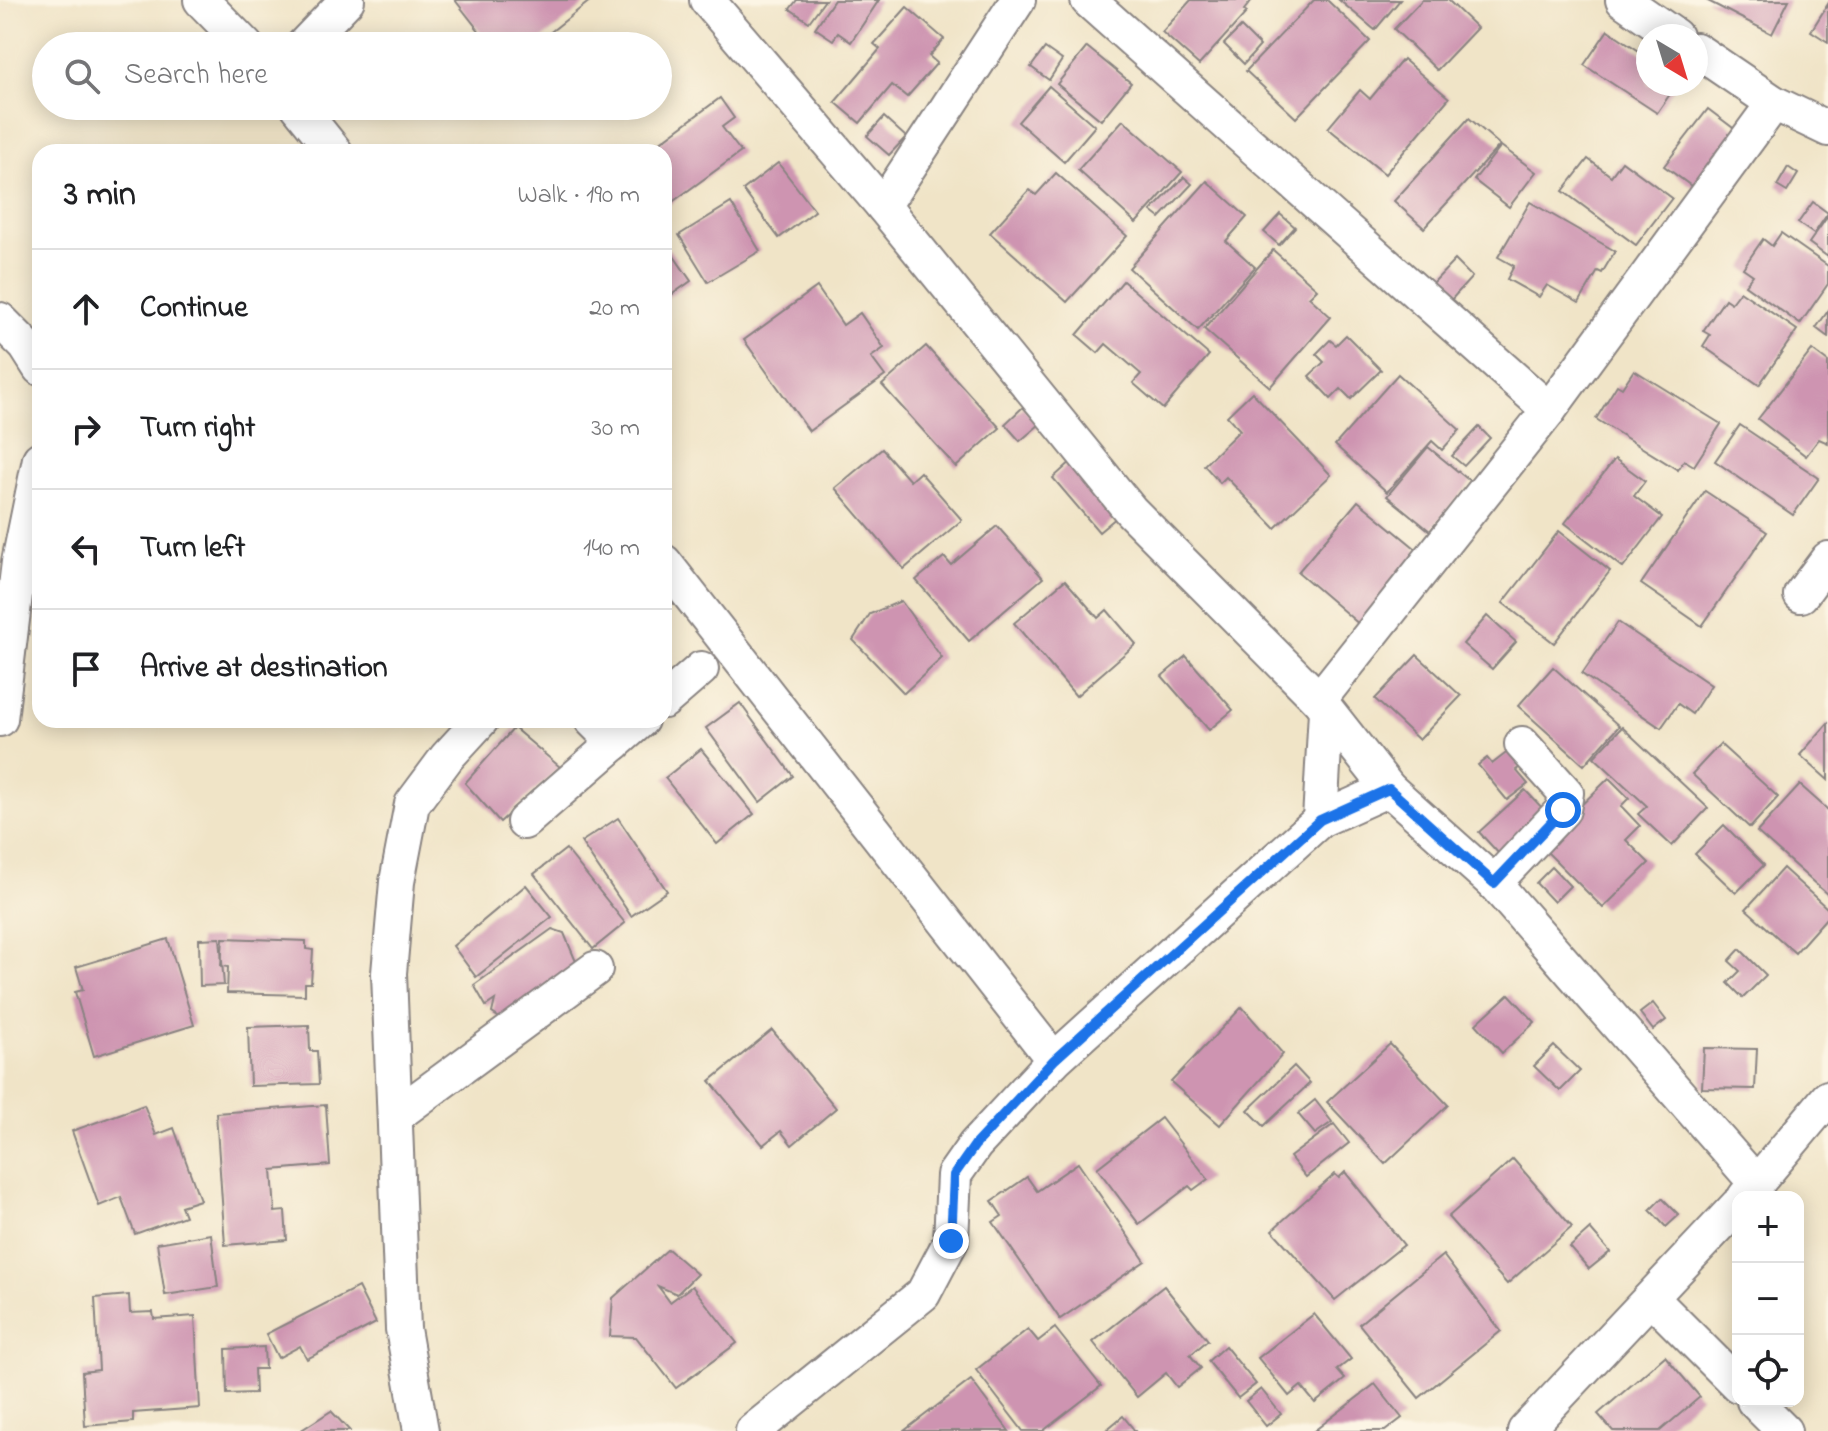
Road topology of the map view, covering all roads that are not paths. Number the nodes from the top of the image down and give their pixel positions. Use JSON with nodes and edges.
{"nodes":[{"id":1,"x":201,"y":0,"type":"edge"},
{"id":2,"x":347,"y":0,"type":"edge"},
{"id":3,"x":707,"y":0,"type":"edge"},
{"id":4,"x":1018,"y":0,"type":"edge"},
{"id":5,"x":1088,"y":0,"type":"edge"},
{"id":6,"x":1623,"y":0,"type":"edge"},
{"id":7,"x":1658,"y":24,"type":"edge"},
{"id":8,"x":232,"y":32,"type":"edge"},
{"id":9,"x":316,"y":32,"type":"edge"},
{"id":10,"x":1708,"y":58,"type":"edge"},
{"id":11,"x":1774,"y":103,"type":"junction"},
{"id":12,"x":309,"y":120,"type":"edge"},
{"id":13,"x":1828,"y":129,"type":"edge"},
{"id":14,"x":329,"y":144,"type":"edge"},
{"id":15,"x":883,"y":206,"type":"junction"},
{"id":16,"x":0,"y":320,"type":"edge"},
{"id":17,"x":32,"y":355,"type":"edge"},
{"id":18,"x":1549,"y":410,"type":"junction"},
{"id":19,"x":32,"y":486,"type":"edge"},
{"id":20,"x":1828,"y":559,"type":"edge"},
{"id":21,"x":9,"y":563,"type":"edge"},
{"id":22,"x":672,"y":572,"type":"edge"},
{"id":23,"x":1801,"y":595,"type":"dead end"},
{"id":24,"x":701,"y":669,"type":"dead end"},
{"id":25,"x":672,"y":694,"type":"edge"},
{"id":26,"x":1322,"y":706,"type":"junction"},
{"id":27,"x":0,"y":719,"type":"edge"},
{"id":28,"x":474,"y":728,"type":"edge"},
{"id":29,"x":604,"y":731,"type":"edge"},
{"id":30,"x":1522,"y":744,"type":"dead end"},
{"id":31,"x":1389,"y":789,"type":"junction"},
{"id":32,"x":1320,"y":820,"type":"junction"},
{"id":33,"x":524,"y":822,"type":"dead end"},
{"id":34,"x":1494,"y":883,"type":"junction"},
{"id":35,"x":595,"y":969,"type":"dead end"},
{"id":36,"x":1054,"y":1060,"type":"junction"},
{"id":37,"x":1828,"y":1098,"type":"edge"},
{"id":38,"x":395,"y":1116,"type":"junction"},
{"id":39,"x":1744,"y":1191,"type":"edge"},
{"id":40,"x":1750,"y":1191,"type":"edge"},
{"id":41,"x":1732,"y":1211,"type":"edge"},
{"id":42,"x":1651,"y":1298,"type":"junction"},
{"id":43,"x":1732,"y":1379,"type":"edge"},
{"id":44,"x":1760,"y":1407,"type":"edge"},
{"id":45,"x":421,"y":1431,"type":"edge"},
{"id":46,"x":753,"y":1431,"type":"edge"},
{"id":47,"x":1525,"y":1431,"type":"edge"},
{"id":48,"x":1784,"y":1431,"type":"edge"}],
"edges":[{"from":1,"to":8,"type":"street"},
{"from":2,"to":9,"type":"street"},
{"from":3,"to":15,"type":"street"},
{"from":4,"to":15,"type":"street"},
{"from":5,"to":18,"type":"street"},
{"from":6,"to":7,"type":"street"},
{"from":10,"to":11,"type":"street"},
{"from":11,"to":13,"type":"street"},
{"from":11,"to":18,"type":"street"},
{"from":12,"to":14,"type":"street"},
{"from":15,"to":26,"type":"street"},
{"from":16,"to":17,"type":"street"},
{"from":18,"to":26,"type":"street"},
{"from":19,"to":21,"type":"street"},
{"from":20,"to":23,"type":"street"},
{"from":21,"to":27,"type":"street"},
{"from":22,"to":36,"type":"street"},
{"from":24,"to":25,"type":"street"},
{"from":26,"to":31,"type":"street"},
{"from":26,"to":32,"type":"street"},
{"from":28,"to":38,"type":"street"},
{"from":29,"to":33,"type":"street"},
{"from":30,"to":34,"type":"street"},
{"from":31,"to":32,"type":"street"},
{"from":31,"to":34,"type":"street"},
{"from":32,"to":36,"type":"street"},
{"from":34,"to":39,"type":"street"},
{"from":35,"to":38,"type":"street"},
{"from":36,"to":46,"type":"street"},
{"from":37,"to":40,"type":"street"},
{"from":38,"to":45,"type":"street"},
{"from":41,"to":42,"type":"street"},
{"from":42,"to":43,"type":"street"},
{"from":42,"to":47,"type":"street"},
{"from":44,"to":48,"type":"street"}]}
